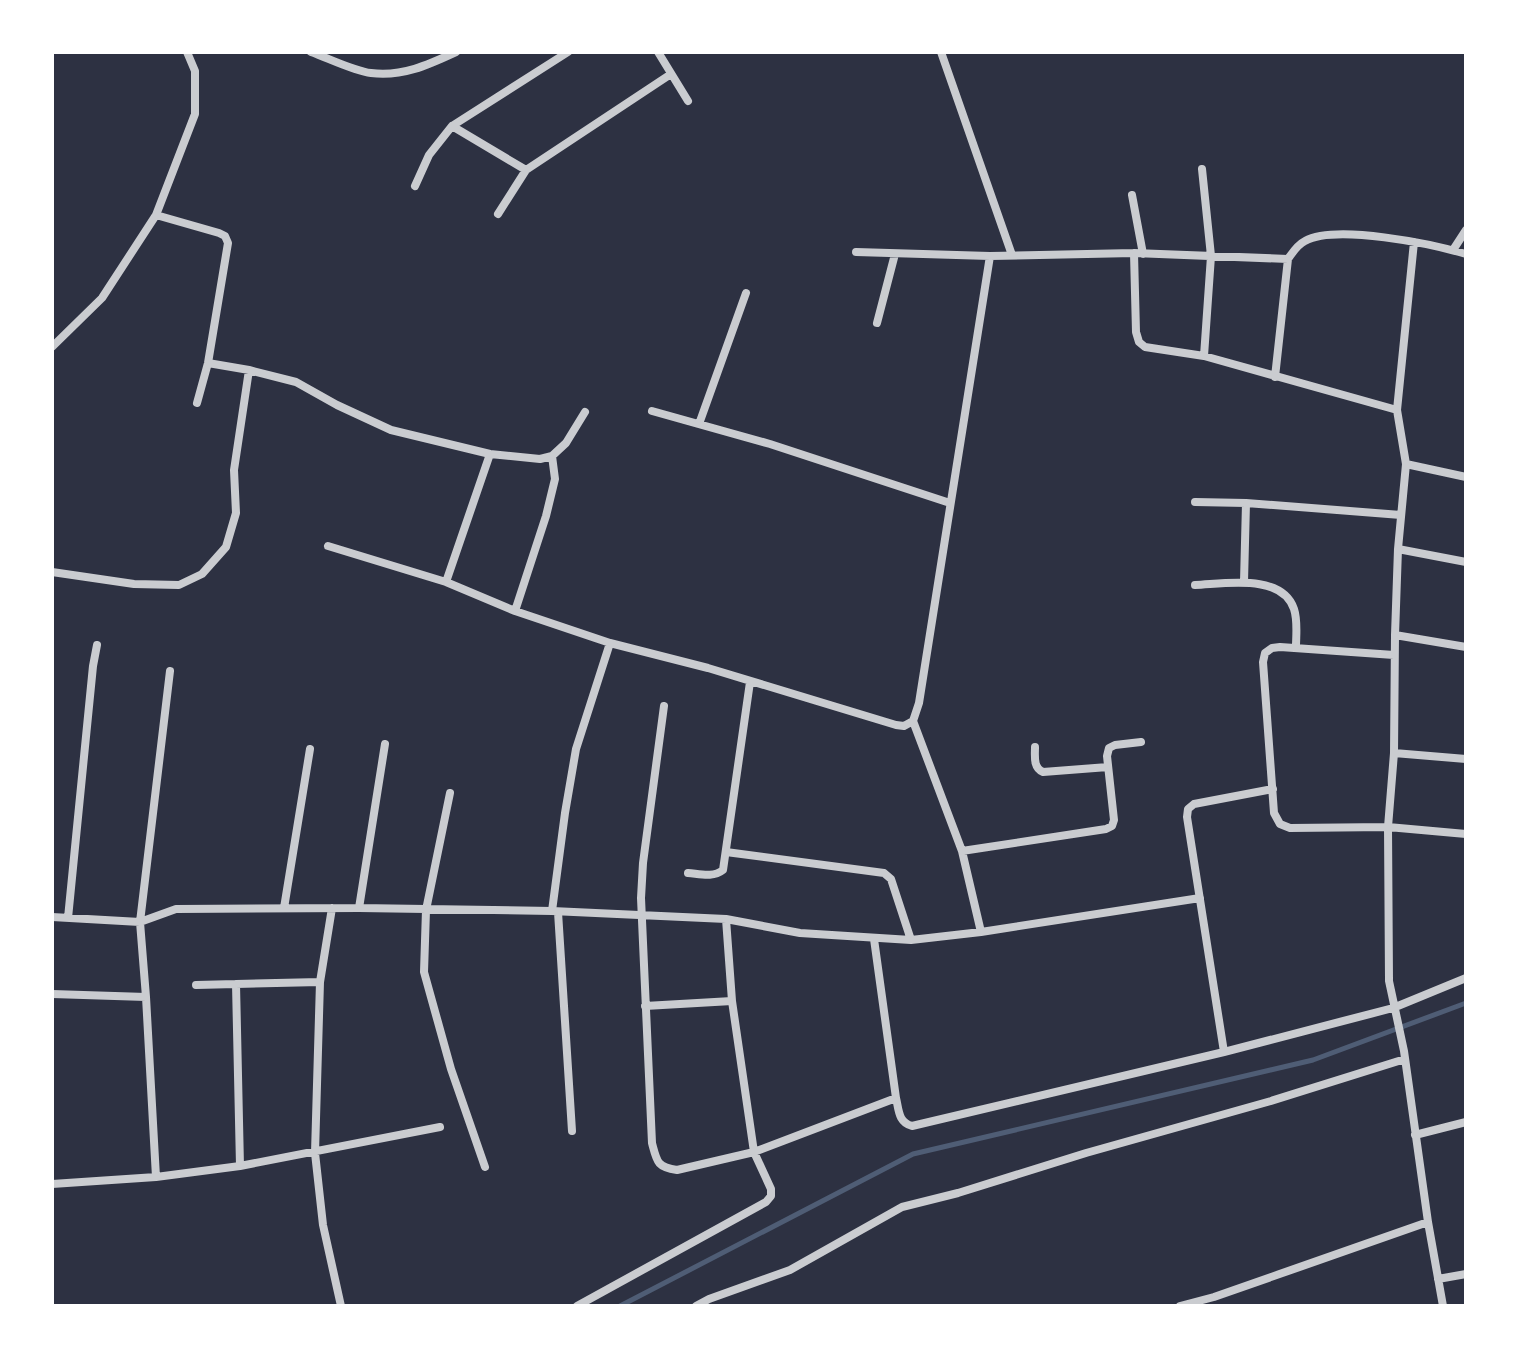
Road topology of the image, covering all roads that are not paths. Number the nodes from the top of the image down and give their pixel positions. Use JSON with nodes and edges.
{"nodes":[{"id":1,"x":187,"y":52,"type":"edge"},
{"id":2,"x":311,"y":52,"type":"edge"},
{"id":3,"x":456,"y":52,"type":"edge"},
{"id":4,"x":568,"y":52,"type":"edge"},
{"id":5,"x":658,"y":52,"type":"edge"},
{"id":6,"x":941,"y":52,"type":"edge"},
{"id":7,"x":671,"y":74,"type":"junction"},
{"id":8,"x":688,"y":101,"type":"dead end"},
{"id":9,"x":452,"y":126,"type":"junction"},
{"id":10,"x":1202,"y":169,"type":"dead end"},
{"id":11,"x":526,"y":170,"type":"junction"},
{"id":12,"x":415,"y":186,"type":"dead end"},
{"id":13,"x":1132,"y":195,"type":"dead end"},
{"id":14,"x":498,"y":214,"type":"dead end"},
{"id":15,"x":156,"y":215,"type":"junction"},
{"id":16,"x":1466,"y":230,"type":"edge"},
{"id":17,"x":1414,"y":242,"type":"junction"},
{"id":18,"x":1453,"y":250,"type":"junction"},
{"id":19,"x":856,"y":252,"type":"dead end"},
{"id":20,"x":895,"y":254,"type":"junction"},
{"id":21,"x":1138,"y":254,"type":"junction"},
{"id":22,"x":1466,"y":254,"type":"edge"},
{"id":23,"x":1012,"y":255,"type":"junction"},
{"id":24,"x":990,"y":256,"type":"junction"},
{"id":25,"x":1211,"y":256,"type":"junction"},
{"id":26,"x":1288,"y":259,"type":"junction"},
{"id":27,"x":746,"y":293,"type":"dead end"},
{"id":28,"x":877,"y":323,"type":"dead end"},
{"id":29,"x":52,"y":347,"type":"edge"},
{"id":30,"x":1204,"y":356,"type":"junction"},
{"id":31,"x":208,"y":363,"type":"junction"},
{"id":32,"x":249,"y":370,"type":"junction"},
{"id":33,"x":1275,"y":377,"type":"junction"},
{"id":34,"x":197,"y":403,"type":"dead end"},
{"id":35,"x":1397,"y":410,"type":"junction"},
{"id":36,"x":652,"y":411,"type":"dead end"},
{"id":37,"x":585,"y":412,"type":"dead end"},
{"id":38,"x":699,"y":424,"type":"junction"},
{"id":39,"x":490,"y":454,"type":"junction"},
{"id":40,"x":552,"y":456,"type":"junction"},
{"id":41,"x":1406,"y":464,"type":"junction"},
{"id":42,"x":1466,"y":477,"type":"edge"},
{"id":43,"x":1195,"y":502,"type":"dead end"},
{"id":44,"x":950,"y":503,"type":"junction"},
{"id":45,"x":1246,"y":503,"type":"junction"},
{"id":46,"x":1401,"y":515,"type":"junction"},
{"id":47,"x":328,"y":546,"type":"dead end"},
{"id":48,"x":1398,"y":549,"type":"junction"},
{"id":49,"x":1466,"y":562,"type":"edge"},
{"id":50,"x":52,"y":572,"type":"edge"},
{"id":51,"x":446,"y":582,"type":"junction"},
{"id":52,"x":1244,"y":582,"type":"junction"},
{"id":53,"x":1195,"y":585,"type":"dead end"},
{"id":54,"x":515,"y":611,"type":"junction"},
{"id":55,"x":1395,"y":635,"type":"junction"},
{"id":56,"x":610,"y":643,"type":"junction"},
{"id":57,"x":97,"y":645,"type":"dead end"},
{"id":58,"x":1296,"y":647,"type":"junction"},
{"id":59,"x":1466,"y":647,"type":"edge"},
{"id":60,"x":1394,"y":655,"type":"junction"},
{"id":61,"x":170,"y":671,"type":"dead end"},
{"id":62,"x":750,"y":682,"type":"junction"},
{"id":63,"x":664,"y":706,"type":"dead end"},
{"id":64,"x":913,"y":721,"type":"junction"},
{"id":65,"x":1141,"y":742,"type":"dead end"},
{"id":66,"x":385,"y":744,"type":"dead end"},
{"id":67,"x":1035,"y":747,"type":"dead end"},
{"id":68,"x":310,"y":749,"type":"dead end"},
{"id":69,"x":1394,"y":753,"type":"junction"},
{"id":70,"x":1466,"y":759,"type":"edge"},
{"id":71,"x":1108,"y":767,"type":"junction"},
{"id":72,"x":1273,"y":789,"type":"junction"},
{"id":73,"x":450,"y":793,"type":"dead end"},
{"id":74,"x":1388,"y":827,"type":"junction"},
{"id":75,"x":1466,"y":834,"type":"edge"},
{"id":76,"x":962,"y":851,"type":"junction"},
{"id":77,"x":726,"y":852,"type":"junction"},
{"id":78,"x":688,"y":873,"type":"dead end"},
{"id":79,"x":1200,"y":898,"type":"junction"},
{"id":80,"x":284,"y":908,"type":"junction"},
{"id":81,"x":332,"y":908,"type":"junction"},
{"id":82,"x":359,"y":908,"type":"junction"},
{"id":83,"x":426,"y":910,"type":"junction"},
{"id":84,"x":555,"y":912,"type":"junction"},
{"id":85,"x":643,"y":914,"type":"junction"},
{"id":86,"x":52,"y":917,"type":"edge"},
{"id":87,"x":68,"y":918,"type":"junction"},
{"id":88,"x":726,"y":919,"type":"junction"},
{"id":89,"x":140,"y":922,"type":"junction"},
{"id":90,"x":981,"y":932,"type":"junction"},
{"id":91,"x":874,"y":939,"type":"junction"},
{"id":92,"x":911,"y":940,"type":"junction"},
{"id":93,"x":1466,"y":978,"type":"edge"},
{"id":94,"x":320,"y":982,"type":"junction"},
{"id":95,"x":236,"y":984,"type":"junction"},
{"id":96,"x":196,"y":985,"type":"dead end"},
{"id":97,"x":52,"y":994,"type":"edge"},
{"id":98,"x":146,"y":997,"type":"junction"},
{"id":99,"x":732,"y":1001,"type":"junction"},
{"id":100,"x":645,"y":1006,"type":"junction"},
{"id":101,"x":1393,"y":1008,"type":"junction"},
{"id":102,"x":1224,"y":1052,"type":"junction"},
{"id":103,"x":1404,"y":1055,"type":"junction"},
{"id":104,"x":896,"y":1098,"type":"junction"},
{"id":105,"x":1466,"y":1122,"type":"edge"},
{"id":106,"x":440,"y":1127,"type":"dead end"},
{"id":107,"x":572,"y":1131,"type":"dead end"},
{"id":108,"x":1415,"y":1135,"type":"junction"},
{"id":109,"x":754,"y":1152,"type":"junction"},
{"id":110,"x":315,"y":1153,"type":"junction"},
{"id":111,"x":240,"y":1166,"type":"junction"},
{"id":112,"x":485,"y":1167,"type":"dead end"},
{"id":113,"x":156,"y":1177,"type":"junction"},
{"id":114,"x":52,"y":1184,"type":"edge"},
{"id":115,"x":1428,"y":1222,"type":"junction"},
{"id":116,"x":1466,"y":1274,"type":"edge"},
{"id":117,"x":1438,"y":1279,"type":"junction"},
{"id":118,"x":341,"y":1306,"type":"edge"},
{"id":119,"x":577,"y":1306,"type":"edge"},
{"id":120,"x":696,"y":1306,"type":"edge"},
{"id":121,"x":1180,"y":1306,"type":"edge"},
{"id":122,"x":1443,"y":1306,"type":"edge"}],
"edges":[{"from":1,"to":15,"type":"street"},
{"from":2,"to":3,"type":"street"},
{"from":4,"to":9,"type":"street"},
{"from":5,"to":7,"type":"street"},
{"from":6,"to":23,"type":"street"},
{"from":7,"to":8,"type":"street"},
{"from":7,"to":11,"type":"street"},
{"from":9,"to":11,"type":"street"},
{"from":9,"to":12,"type":"street"},
{"from":10,"to":25,"type":"street"},
{"from":11,"to":14,"type":"street"},
{"from":13,"to":21,"type":"street"},
{"from":15,"to":29,"type":"street"},
{"from":15,"to":31,"type":"street"},
{"from":16,"to":18,"type":"street"},
{"from":17,"to":18,"type":"street"},
{"from":17,"to":26,"type":"street"},
{"from":17,"to":35,"type":"street"},
{"from":18,"to":22,"type":"street"},
{"from":19,"to":20,"type":"street"},
{"from":20,"to":24,"type":"street"},
{"from":20,"to":28,"type":"street"},
{"from":21,"to":23,"type":"street"},
{"from":21,"to":25,"type":"street"},
{"from":21,"to":30,"type":"street"},
{"from":23,"to":24,"type":"street"},
{"from":24,"to":44,"type":"street"},
{"from":25,"to":26,"type":"street"},
{"from":25,"to":30,"type":"street"},
{"from":26,"to":33,"type":"street"},
{"from":27,"to":38,"type":"street"},
{"from":30,"to":33,"type":"street"},
{"from":31,"to":32,"type":"street"},
{"from":31,"to":34,"type":"street"},
{"from":32,"to":39,"type":"street"},
{"from":32,"to":50,"type":"street"},
{"from":33,"to":35,"type":"street"},
{"from":35,"to":41,"type":"street"},
{"from":36,"to":38,"type":"street"},
{"from":37,"to":40,"type":"street"},
{"from":38,"to":44,"type":"street"},
{"from":39,"to":40,"type":"street"},
{"from":39,"to":51,"type":"street"},
{"from":40,"to":54,"type":"street"},
{"from":41,"to":42,"type":"street"},
{"from":41,"to":46,"type":"street"},
{"from":43,"to":45,"type":"street"},
{"from":44,"to":64,"type":"street"},
{"from":45,"to":46,"type":"street"},
{"from":45,"to":52,"type":"street"},
{"from":46,"to":48,"type":"street"},
{"from":47,"to":51,"type":"street"},
{"from":48,"to":49,"type":"street"},
{"from":48,"to":55,"type":"street"},
{"from":51,"to":54,"type":"street"},
{"from":52,"to":53,"type":"street"},
{"from":52,"to":58,"type":"street"},
{"from":54,"to":56,"type":"street"},
{"from":55,"to":59,"type":"street"},
{"from":55,"to":60,"type":"street"},
{"from":56,"to":62,"type":"street"},
{"from":56,"to":84,"type":"street"},
{"from":57,"to":87,"type":"street"},
{"from":58,"to":60,"type":"street"},
{"from":58,"to":72,"type":"street"},
{"from":60,"to":69,"type":"street"},
{"from":61,"to":89,"type":"street"},
{"from":62,"to":64,"type":"street"},
{"from":62,"to":77,"type":"street"},
{"from":63,"to":85,"type":"street"},
{"from":64,"to":76,"type":"street"},
{"from":65,"to":71,"type":"street"},
{"from":66,"to":82,"type":"street"},
{"from":67,"to":71,"type":"street"},
{"from":68,"to":80,"type":"street"},
{"from":69,"to":70,"type":"street"},
{"from":69,"to":74,"type":"street"},
{"from":71,"to":76,"type":"street"},
{"from":72,"to":74,"type":"street"},
{"from":72,"to":79,"type":"street"},
{"from":73,"to":83,"type":"street"},
{"from":74,"to":75,"type":"street"},
{"from":74,"to":101,"type":"street"},
{"from":76,"to":90,"type":"street"},
{"from":77,"to":78,"type":"street"},
{"from":77,"to":92,"type":"street"},
{"from":79,"to":90,"type":"street"},
{"from":79,"to":102,"type":"street"},
{"from":80,"to":81,"type":"street"},
{"from":80,"to":89,"type":"street"},
{"from":81,"to":82,"type":"street"},
{"from":81,"to":94,"type":"street"},
{"from":82,"to":83,"type":"street"},
{"from":83,"to":84,"type":"street"},
{"from":83,"to":112,"type":"street"},
{"from":84,"to":85,"type":"street"},
{"from":84,"to":107,"type":"street"},
{"from":85,"to":88,"type":"street"},
{"from":85,"to":100,"type":"street"},
{"from":86,"to":87,"type":"street"},
{"from":87,"to":89,"type":"street"},
{"from":88,"to":91,"type":"street"},
{"from":88,"to":99,"type":"street"},
{"from":89,"to":98,"type":"street"},
{"from":90,"to":92,"type":"street"},
{"from":91,"to":92,"type":"street"},
{"from":91,"to":104,"type":"street"},
{"from":93,"to":101,"type":"street"},
{"from":94,"to":95,"type":"street"},
{"from":94,"to":110,"type":"street"},
{"from":95,"to":96,"type":"street"},
{"from":95,"to":111,"type":"street"},
{"from":97,"to":98,"type":"street"},
{"from":98,"to":113,"type":"street"},
{"from":99,"to":100,"type":"street"},
{"from":99,"to":109,"type":"street"},
{"from":100,"to":109,"type":"street"},
{"from":101,"to":102,"type":"street"},
{"from":101,"to":103,"type":"street"},
{"from":102,"to":104,"type":"street"},
{"from":103,"to":108,"type":"street"},
{"from":103,"to":120,"type":"street"},
{"from":104,"to":109,"type":"street"},
{"from":105,"to":108,"type":"street"},
{"from":106,"to":110,"type":"street"},
{"from":108,"to":115,"type":"street"},
{"from":109,"to":119,"type":"street"},
{"from":110,"to":111,"type":"street"},
{"from":110,"to":118,"type":"street"},
{"from":111,"to":113,"type":"street"},
{"from":113,"to":114,"type":"street"},
{"from":115,"to":117,"type":"street"},
{"from":115,"to":121,"type":"street"},
{"from":116,"to":117,"type":"street"},
{"from":117,"to":122,"type":"street"}]}
